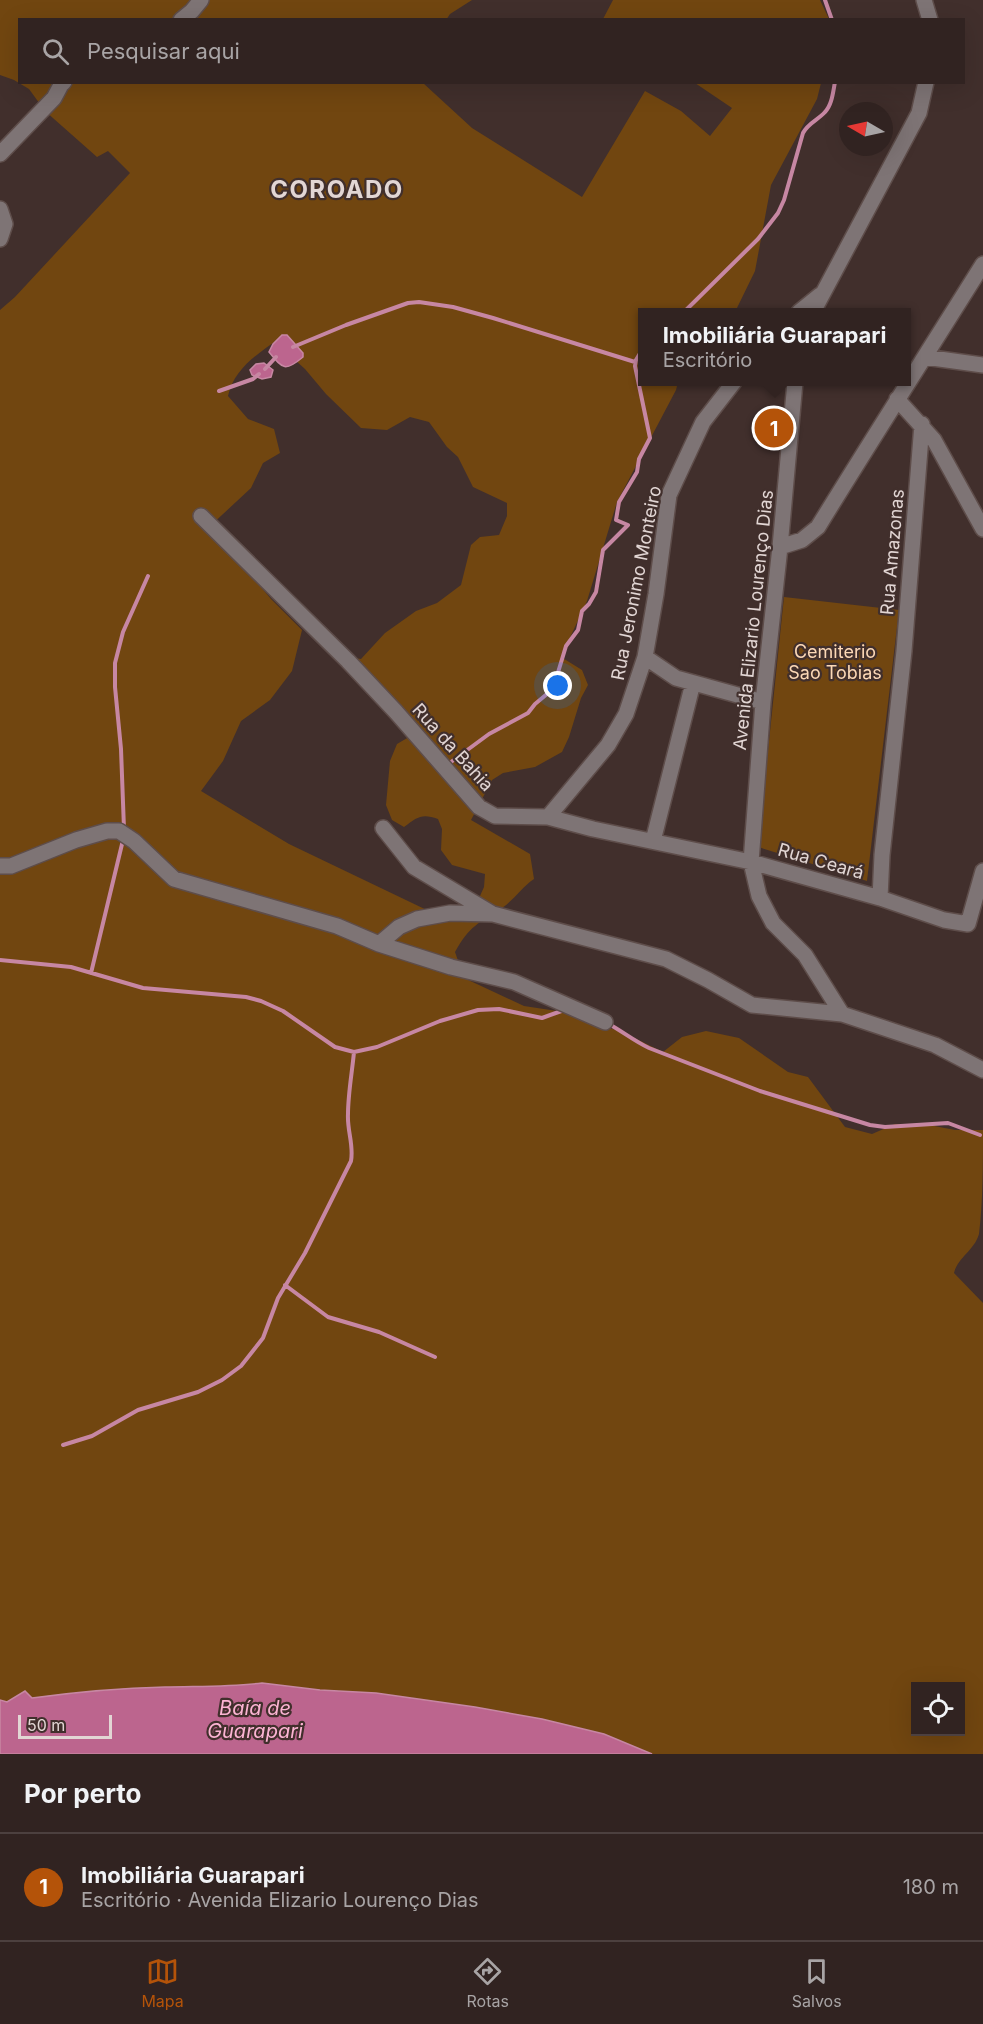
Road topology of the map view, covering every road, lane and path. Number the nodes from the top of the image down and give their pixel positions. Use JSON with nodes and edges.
{"nodes":[{"id":1,"x":201,"y":0,"type":"edge"},
{"id":2,"x":924,"y":0,"type":"edge"},
{"id":3,"x":183,"y":18,"type":"edge"},
{"id":4,"x":929,"y":18,"type":"edge"},
{"id":5,"x":62,"y":84,"type":"edge"},
{"id":6,"x":926,"y":84,"type":"edge"},
{"id":7,"x":0,"y":154,"type":"edge"},
{"id":8,"x":0,"y":209,"type":"edge"},
{"id":9,"x":0,"y":239,"type":"edge"},
{"id":10,"x":983,"y":264,"type":"edge"},
{"id":11,"x":824,"y":291,"type":"junction"},
{"id":12,"x":804,"y":308,"type":"edge"},
{"id":13,"x":815,"y":308,"type":"edge"},
{"id":14,"x":926,"y":357,"type":"junction"},
{"id":15,"x":983,"y":365,"type":"edge"},
{"id":16,"x":911,"y":379,"type":"edge"},
{"id":17,"x":730,"y":386,"type":"edge"},
{"id":18,"x":795,"y":386,"type":"edge"},
{"id":19,"x":906,"y":386,"type":"edge"},
{"id":20,"x":897,"y":399,"type":"junction"},
{"id":21,"x":922,"y":424,"type":"junction"},
{"id":22,"x":201,"y":516,"type":"dead end"},
{"id":23,"x":983,"y":529,"type":"edge"},
{"id":24,"x":780,"y":547,"type":"junction"},
{"id":25,"x":645,"y":657,"type":"junction"},
{"id":26,"x":693,"y":683,"type":"junction"},
{"id":27,"x":763,"y":702,"type":"junction"},
{"id":28,"x":548,"y":817,"type":"junction"},
{"id":29,"x":383,"y":828,"type":"dead end"},
{"id":30,"x":653,"y":841,"type":"junction"},
{"id":31,"x":752,"y":862,"type":"junction"},
{"id":32,"x":0,"y":866,"type":"edge"},
{"id":33,"x":983,"y":871,"type":"edge"},
{"id":34,"x":880,"y":898,"type":"junction"},
{"id":35,"x":493,"y":914,"type":"junction"},
{"id":36,"x":379,"y":944,"type":"junction"},
{"id":37,"x":842,"y":1014,"type":"junction"},
{"id":38,"x":605,"y":1022,"type":"dead end"},
{"id":39,"x":983,"y":1070,"type":"edge"}],
"edges":[{"from":1,"to":3,"type":"street"},
{"from":2,"to":4,"type":"street"},
{"from":5,"to":7,"type":"street"},
{"from":6,"to":11,"type":"street"},
{"from":8,"to":9,"type":"street"},
{"from":10,"to":14,"type":"street"},
{"from":11,"to":12,"type":"street"},
{"from":11,"to":13,"type":"street"},
{"from":14,"to":15,"type":"street"},
{"from":14,"to":16,"type":"street"},
{"from":17,"to":25,"type":"street","name":"Rua Jeronimo Monteiro"},
{"from":18,"to":24,"type":"street","name":"Avenida Elizario Lourenço Dias"},
{"from":19,"to":20,"type":"street"},
{"from":20,"to":21,"type":"street"},
{"from":20,"to":24,"type":"street"},
{"from":21,"to":23,"type":"street"},
{"from":21,"to":34,"type":"street","name":"Rua Amazonas"},
{"from":22,"to":28,"type":"street","name":"Rua da Bahia"},
{"from":24,"to":27,"type":"street","name":"Avenida Elizario Lourenço Dias"},
{"from":25,"to":26,"type":"street"},
{"from":25,"to":28,"type":"street","name":"Rua Jeronimo Monteiro"},
{"from":26,"to":27,"type":"street"},
{"from":26,"to":30,"type":"street"},
{"from":27,"to":31,"type":"street","name":"Avenida Elizario Lourenço Dias"},
{"from":28,"to":30,"type":"street","name":"Rua da Bahia"},
{"from":29,"to":35,"type":"street"},
{"from":30,"to":31,"type":"street","name":"Rua da Bahia"},
{"from":31,"to":34,"type":"street","name":"Rua Ceará"},
{"from":31,"to":37,"type":"street","name":"Avenida Elizario Lourenço Dias"},
{"from":32,"to":36,"type":"street"},
{"from":33,"to":34,"type":"street","name":"Rua Ceará"},
{"from":35,"to":36,"type":"street"},
{"from":35,"to":37,"type":"street"},
{"from":36,"to":38,"type":"street"},
{"from":37,"to":39,"type":"street"}]}
